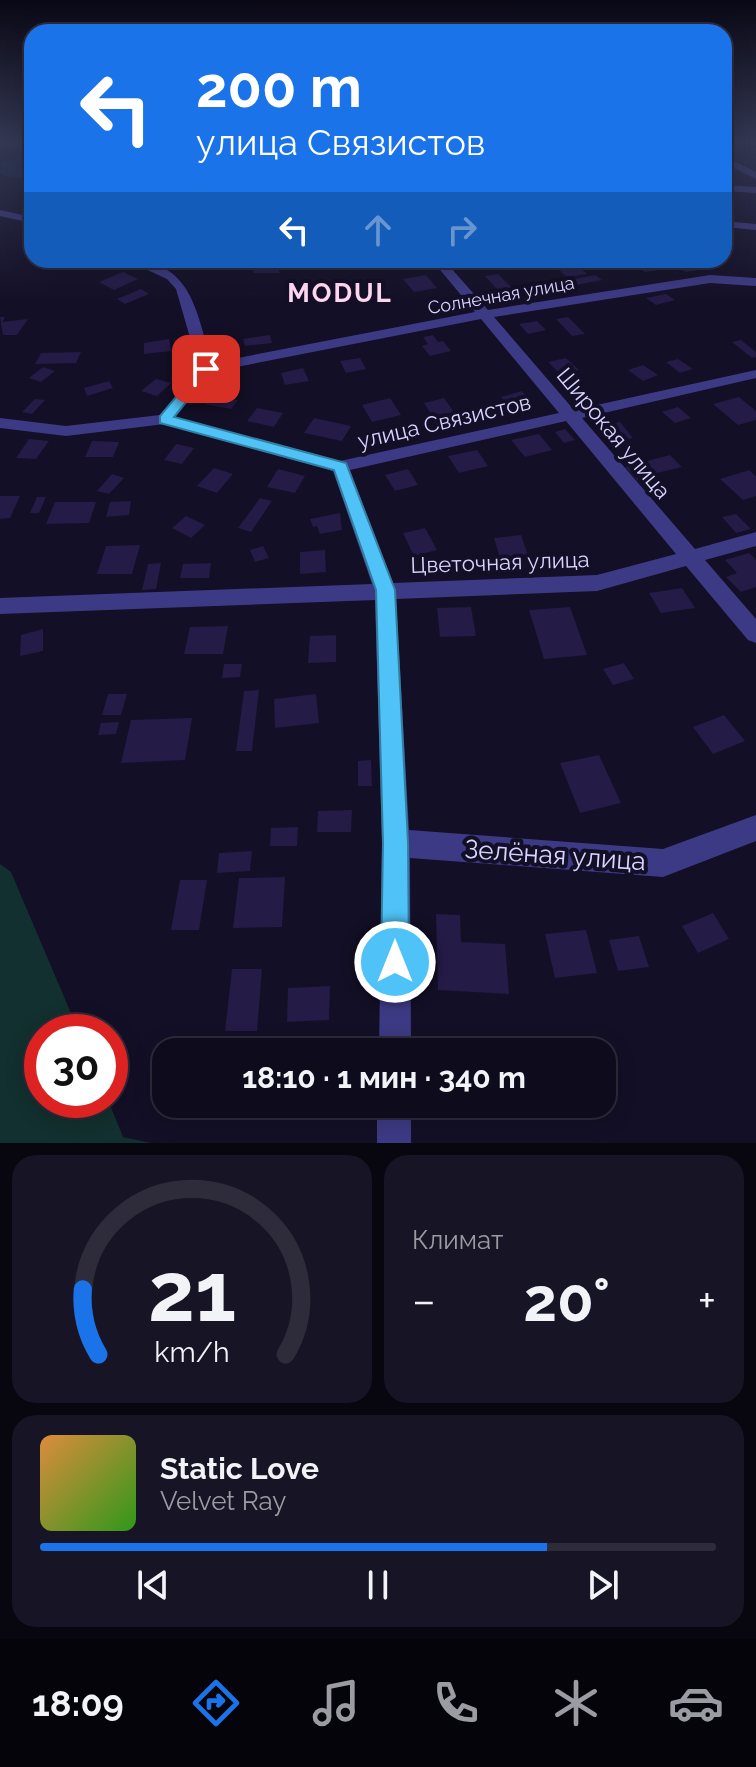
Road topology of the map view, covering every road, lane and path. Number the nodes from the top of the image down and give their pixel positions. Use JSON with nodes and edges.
{"nodes":[{"id":1,"x":0,"y":213,"type":"edge"},
{"id":2,"x":24,"y":218,"type":"edge"},
{"id":3,"x":732,"y":225,"type":"edge"},
{"id":4,"x":756,"y":227,"type":"edge"},
{"id":5,"x":152,"y":268,"type":"edge"},
{"id":6,"x":445,"y":268,"type":"edge"},
{"id":7,"x":756,"y":282,"type":"edge"},
{"id":8,"x":487,"y":314,"type":"junction"},
{"id":9,"x":206,"y":369,"type":"junction"},
{"id":10,"x":756,"y":374,"type":"edge"},
{"id":11,"x":570,"y":415,"type":"junction"},
{"id":12,"x":165,"y":419,"type":"junction"},
{"id":13,"x":0,"y":423,"type":"edge"},
{"id":14,"x":340,"y":467,"type":"junction"},
{"id":15,"x":756,"y":539,"type":"edge"},
{"id":16,"x":689,"y":558,"type":"junction"},
{"id":17,"x":385,"y":590,"type":"junction"},
{"id":18,"x":0,"y":606,"type":"edge"},
{"id":19,"x":756,"y":634,"type":"edge"},
{"id":20,"x":756,"y":828,"type":"edge"},
{"id":21,"x":396,"y":843,"type":"junction"},
{"id":22,"x":395,"y":1038,"type":"edge"},
{"id":23,"x":394,"y":1118,"type":"edge"},
{"id":24,"x":394,"y":1143,"type":"edge"}],
"edges":[{"from":1,"to":2,"type":"street"},
{"from":3,"to":4,"type":"street"},
{"from":5,"to":9,"type":"street"},
{"from":6,"to":8,"type":"street","name":"Широкая улица"},
{"from":7,"to":8,"type":"street","name":"Солнечная улица"},
{"from":8,"to":9,"type":"street","name":"Солнечная улица"},
{"from":8,"to":11,"type":"street","name":"Широкая улица"},
{"from":9,"to":12,"type":"street"},
{"from":10,"to":11,"type":"street","name":"улица Связистов"},
{"from":11,"to":14,"type":"street","name":"улица Связистов"},
{"from":11,"to":16,"type":"street","name":"Широкая улица"},
{"from":12,"to":13,"type":"street","name":"улица Связистов"},
{"from":12,"to":14,"type":"street","name":"улица Связистов"},
{"from":14,"to":17,"type":"street"},
{"from":15,"to":16,"type":"street","name":"Цветочная улица"},
{"from":16,"to":17,"type":"street","name":"Цветочная улица"},
{"from":16,"to":19,"type":"street","name":"Широкая улица"},
{"from":17,"to":18,"type":"street","name":"Цветочная улица"},
{"from":17,"to":21,"type":"street"},
{"from":20,"to":21,"type":"street","name":"Зелёная улица"},
{"from":21,"to":22,"type":"street"},
{"from":23,"to":24,"type":"street"}]}
